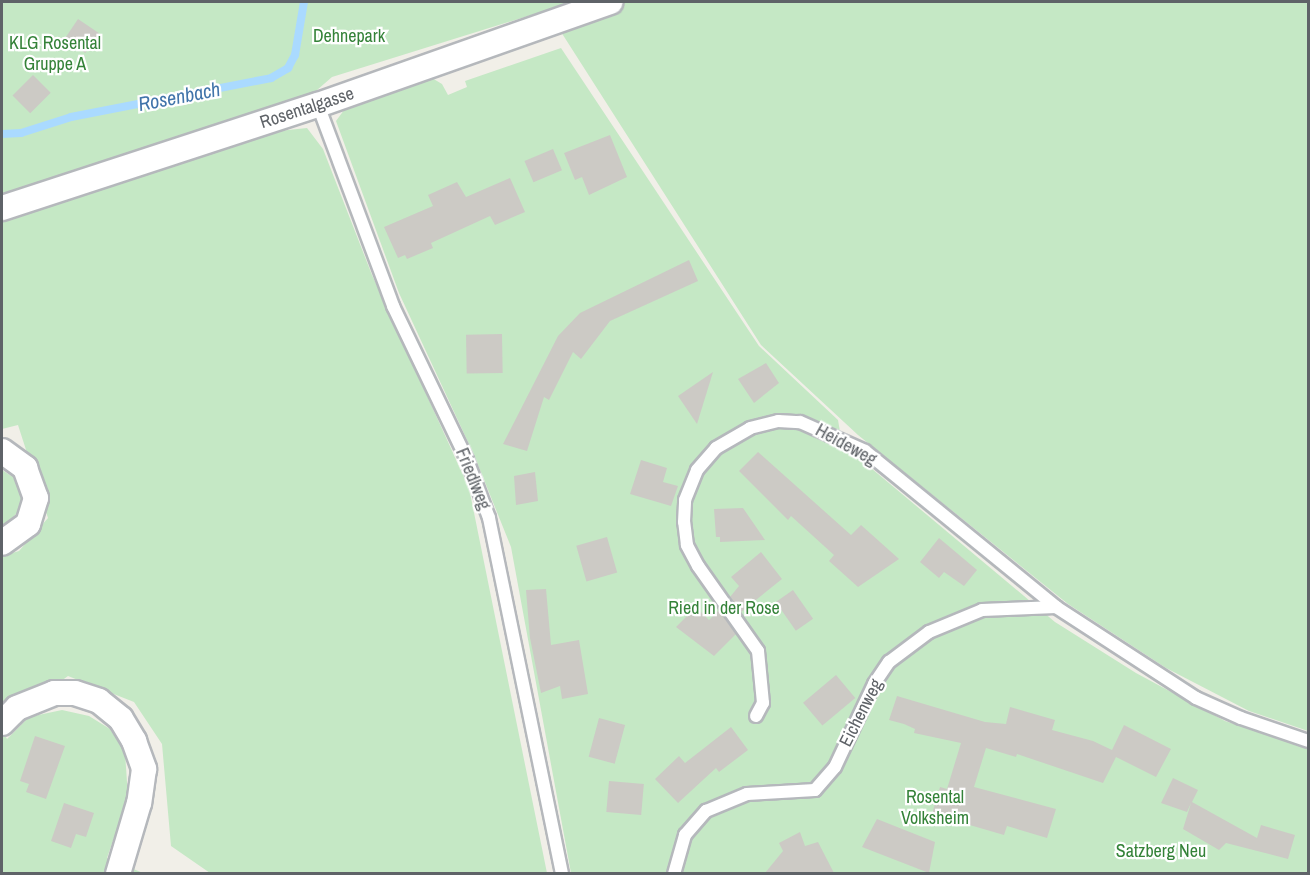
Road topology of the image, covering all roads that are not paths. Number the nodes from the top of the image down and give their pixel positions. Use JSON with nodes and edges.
{"nodes":[{"id":1,"x":610,"y":2,"type":"edge"},
{"id":2,"x":318,"y":105,"type":"junction"},
{"id":3,"x":2,"y":208,"type":"edge"},
{"id":4,"x":2,"y":451,"type":"edge"},
{"id":5,"x":2,"y":543,"type":"edge"},
{"id":6,"x":1056,"y":607,"type":"junction"},
{"id":7,"x":756,"y":717,"type":"dead end"},
{"id":8,"x":2,"y":723,"type":"edge"},
{"id":9,"x":1308,"y":741,"type":"edge"},
{"id":10,"x":118,"y":873,"type":"edge"},
{"id":11,"x":562,"y":873,"type":"edge"},
{"id":12,"x":674,"y":873,"type":"edge"}],
"edges":[{"from":1,"to":2,"type":"street","name":"Rosentalgasse"},
{"from":2,"to":3,"type":"street","name":"Rosentalgasse"},
{"from":2,"to":11,"type":"lane","name":"Friedlweg"},
{"from":4,"to":5,"type":"street"},
{"from":6,"to":7,"type":"lane","name":"Heideweg"},
{"from":6,"to":9,"type":"lane"},
{"from":6,"to":12,"type":"lane","name":"Eichenweg"},
{"from":8,"to":10,"type":"street"}]}
